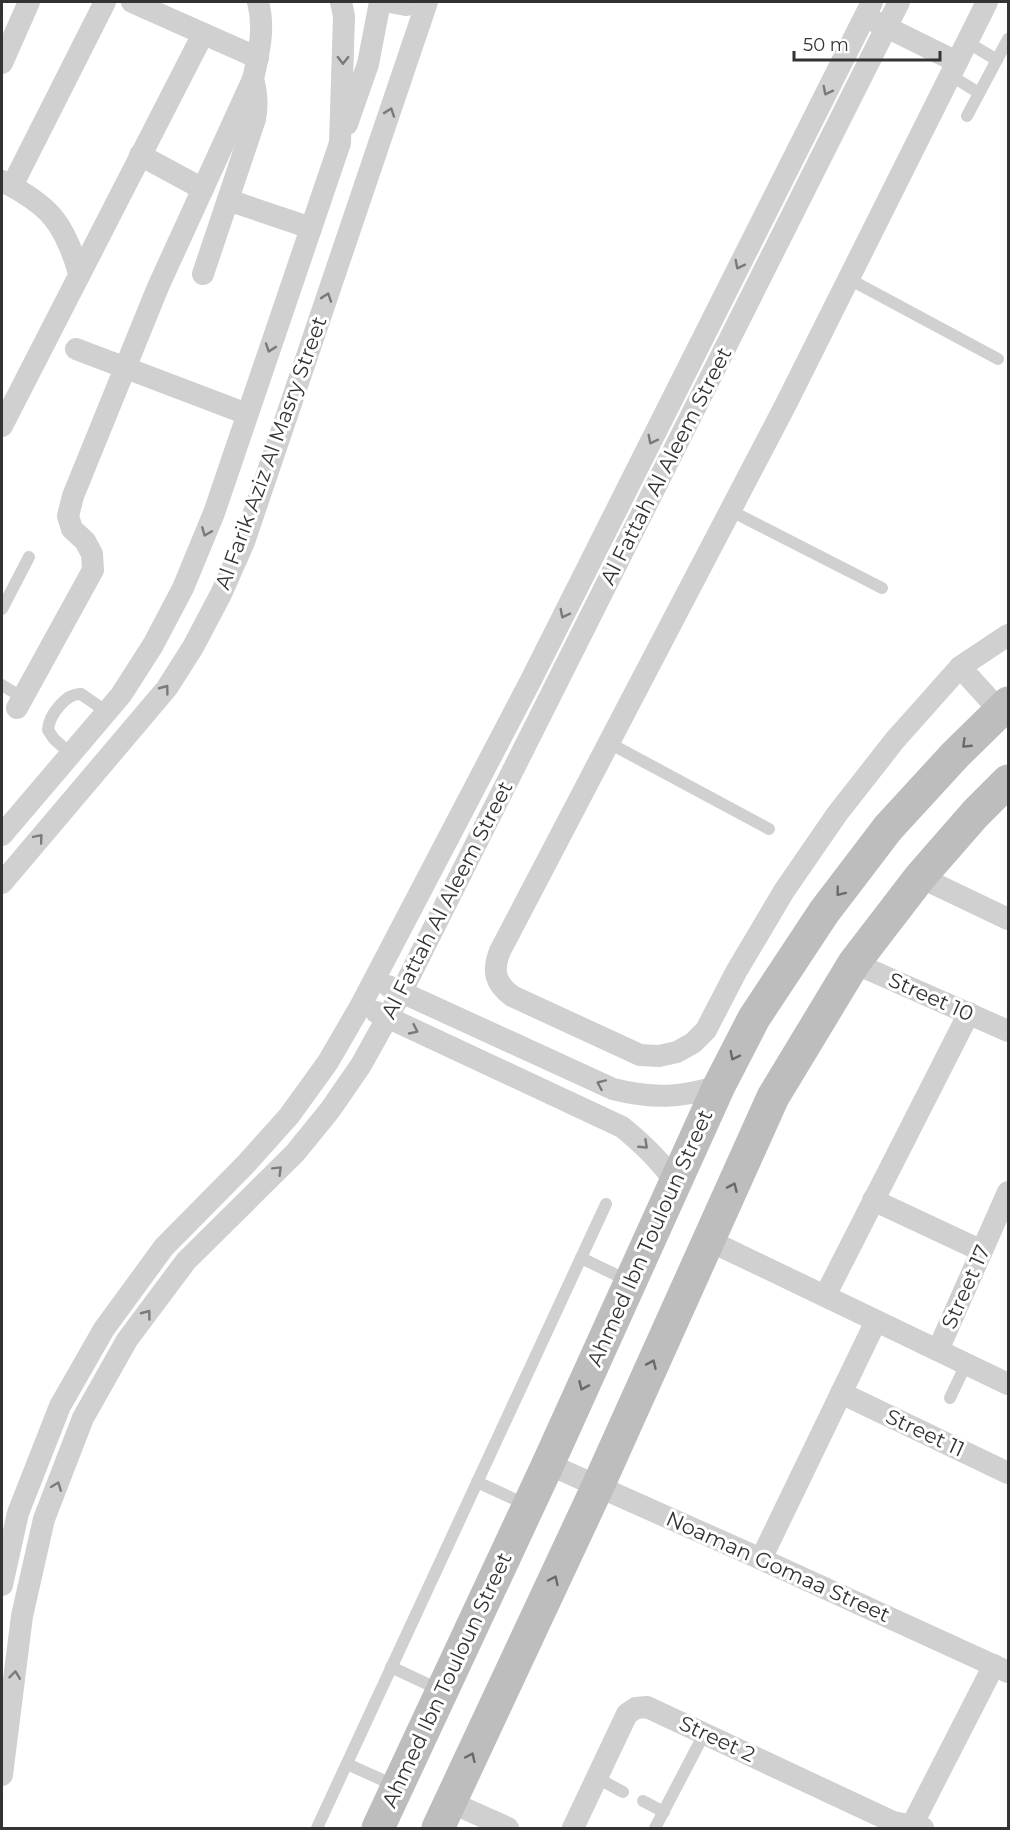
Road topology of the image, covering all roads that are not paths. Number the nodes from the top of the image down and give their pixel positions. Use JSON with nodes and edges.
{"nodes":[{"id":1,"x":29,"y":2,"type":"edge"},
{"id":2,"x":105,"y":2,"type":"edge"},
{"id":3,"x":132,"y":2,"type":"edge"},
{"id":4,"x":258,"y":2,"type":"edge"},
{"id":5,"x":341,"y":2,"type":"edge"},
{"id":6,"x":380,"y":2,"type":"edge"},
{"id":7,"x":390,"y":2,"type":"edge"},
{"id":8,"x":419,"y":2,"type":"edge"},
{"id":9,"x":427,"y":2,"type":"edge"},
{"id":10,"x":899,"y":2,"type":"edge"},
{"id":11,"x":987,"y":2,"type":"edge"},
{"id":12,"x":868,"y":9,"type":"edge"},
{"id":13,"x":886,"y":27,"type":"junction"},
{"id":14,"x":203,"y":33,"type":"junction"},
{"id":15,"x":1008,"y":39,"type":"edge"},
{"id":16,"x":958,"y":60,"type":"junction"},
{"id":17,"x":997,"y":60,"type":"junction"},
{"id":18,"x":2,"y":63,"type":"edge"},
{"id":19,"x":255,"y":69,"type":"junction"},
{"id":20,"x":980,"y":93,"type":"junction"},
{"id":21,"x":967,"y":116,"type":"dead end"},
{"id":22,"x":340,"y":143,"type":"junction"},
{"id":23,"x":140,"y":155,"type":"junction"},
{"id":24,"x":7,"y":184,"type":"edge"},
{"id":25,"x":203,"y":189,"type":"junction"},
{"id":26,"x":228,"y":201,"type":"junction"},
{"id":27,"x":311,"y":228,"type":"junction"},
{"id":28,"x":79,"y":273,"type":"junction"},
{"id":29,"x":203,"y":274,"type":"dead end"},
{"id":30,"x":849,"y":279,"type":"junction"},
{"id":31,"x":76,"y":349,"type":"dead end"},
{"id":32,"x":998,"y":359,"type":"dead end"},
{"id":33,"x":126,"y":368,"type":"junction"},
{"id":34,"x":247,"y":414,"type":"junction"},
{"id":35,"x":2,"y":426,"type":"edge"},
{"id":36,"x":731,"y":511,"type":"junction"},
{"id":37,"x":29,"y":557,"type":"dead end"},
{"id":38,"x":882,"y":588,"type":"dead end"},
{"id":39,"x":2,"y":609,"type":"edge"},
{"id":40,"x":1008,"y":635,"type":"edge"},
{"id":41,"x":960,"y":667,"type":"junction"},
{"id":42,"x":2,"y":685,"type":"edge"},
{"id":43,"x":20,"y":703,"type":"joint"},
{"id":44,"x":1004,"y":707,"type":"edge"},
{"id":45,"x":107,"y":712,"type":"junction"},
{"id":46,"x":609,"y":743,"type":"junction"},
{"id":47,"x":71,"y":754,"type":"junction"},
{"id":48,"x":1008,"y":781,"type":"edge"},
{"id":49,"x":769,"y":829,"type":"dead end"},
{"id":50,"x":2,"y":835,"type":"edge"},
{"id":51,"x":920,"y":877,"type":"junction"},
{"id":52,"x":2,"y":883,"type":"edge"},
{"id":53,"x":1008,"y":919,"type":"edge"},
{"id":54,"x":854,"y":963,"type":"junction"},
{"id":55,"x":375,"y":980,"type":"junction"},
{"id":56,"x":401,"y":993,"type":"junction"},
{"id":57,"x":361,"y":1005,"type":"junction"},
{"id":58,"x":969,"y":1013,"type":"junction"},
{"id":59,"x":388,"y":1017,"type":"junction"},
{"id":60,"x":460,"y":1020,"type":"junction"},
{"id":61,"x":1008,"y":1031,"type":"edge"},
{"id":62,"x":459,"y":1051,"type":"junction"},
{"id":63,"x":719,"y":1086,"type":"junction"},
{"id":64,"x":637,"y":1095,"type":"junction"},
{"id":65,"x":622,"y":1127,"type":"junction"},
{"id":66,"x":675,"y":1182,"type":"junction"},
{"id":67,"x":1008,"y":1192,"type":"edge"},
{"id":68,"x":873,"y":1200,"type":"junction"},
{"id":69,"x":606,"y":1204,"type":"dead end"},
{"id":70,"x":708,"y":1240,"type":"junction"},
{"id":71,"x":982,"y":1251,"type":"junction"},
{"id":72,"x":581,"y":1258,"type":"junction"},
{"id":73,"x":630,"y":1281,"type":"junction"},
{"id":74,"x":825,"y":1296,"type":"junction"},
{"id":75,"x":876,"y":1321,"type":"junction"},
{"id":76,"x":938,"y":1350,"type":"junction"},
{"id":77,"x":966,"y":1364,"type":"junction"},
{"id":78,"x":1008,"y":1384,"type":"edge"},
{"id":79,"x":841,"y":1393,"type":"junction"},
{"id":80,"x":950,"y":1398,"type":"dead end"},
{"id":81,"x":60,"y":1406,"type":"junction"},
{"id":82,"x":83,"y":1418,"type":"junction"},
{"id":83,"x":548,"y":1464,"type":"junction"},
{"id":84,"x":1008,"y":1473,"type":"edge"},
{"id":85,"x":477,"y":1482,"type":"junction"},
{"id":86,"x":597,"y":1486,"type":"junction"},
{"id":87,"x":528,"y":1506,"type":"junction"},
{"id":88,"x":761,"y":1559,"type":"junction"},
{"id":89,"x":2,"y":1585,"type":"edge"},
{"id":90,"x":392,"y":1667,"type":"junction"},
{"id":91,"x":1001,"y":1669,"type":"edge"},
{"id":92,"x":441,"y":1690,"type":"junction"},
{"id":93,"x":704,"y":1734,"type":"junction"},
{"id":94,"x":347,"y":1764,"type":"junction"},
{"id":95,"x":2,"y":1775,"type":"edge"},
{"id":96,"x":597,"y":1778,"type":"junction"},
{"id":97,"x":397,"y":1787,"type":"junction"},
{"id":98,"x":623,"y":1792,"type":"dead end"},
{"id":99,"x":643,"y":1801,"type":"dead end"},
{"id":100,"x":664,"y":1812,"type":"junction"},
{"id":101,"x":444,"y":1815,"type":"edge"},
{"id":102,"x":908,"y":1827,"type":"edge"},
{"id":103,"x":317,"y":1828,"type":"edge"},
{"id":104,"x":378,"y":1828,"type":"edge"},
{"id":105,"x":508,"y":1828,"type":"edge"},
{"id":106,"x":573,"y":1828,"type":"edge"},
{"id":107,"x":656,"y":1828,"type":"edge"}],
"edges":[{"from":1,"to":18,"type":"street"},
{"from":2,"to":24,"type":"street"},
{"from":3,"to":14,"type":"street"},
{"from":4,"to":19,"type":"street"},
{"from":5,"to":22,"type":"street","name":"Al Farik Aziz Al Masry Street","one_way":true},
{"from":6,"to":22,"type":"street"},
{"from":7,"to":8,"type":"street"},
{"from":52,"to":9,"type":"street","name":"Al Farik Aziz Al Masry Street","one_way":true},
{"from":10,"to":13,"type":"street","name":"Al Fattah Al Aleem Street"},
{"from":11,"to":16,"type":"street"},
{"from":12,"to":13,"type":"street"},
{"from":12,"to":55,"type":"street","name":"Al Fattah Al Aleem Street","one_way":true},
{"from":13,"to":16,"type":"street"},
{"from":13,"to":56,"type":"street","name":"Al Fattah Al Aleem Street"},
{"from":14,"to":19,"type":"street"},
{"from":14,"to":23,"type":"street"},
{"from":15,"to":17,"type":"lane"},
{"from":16,"to":17,"type":"lane"},
{"from":16,"to":20,"type":"lane"},
{"from":16,"to":30,"type":"street"},
{"from":17,"to":20,"type":"lane"},
{"from":19,"to":25,"type":"street"},
{"from":19,"to":26,"type":"street"},
{"from":20,"to":21,"type":"lane"},
{"from":22,"to":27,"type":"street","name":"Al Farik Aziz Al Masry Street"},
{"from":23,"to":25,"type":"street"},
{"from":23,"to":28,"type":"street"},
{"from":24,"to":28,"type":"street"},
{"from":25,"to":33,"type":"street"},
{"from":26,"to":27,"type":"street"},
{"from":26,"to":29,"type":"street"},
{"from":27,"to":34,"type":"street","name":"Al Farik Aziz Al Masry Street","one_way":true},
{"from":28,"to":35,"type":"street"},
{"from":30,"to":32,"type":"lane"},
{"from":30,"to":36,"type":"street"},
{"from":31,"to":33,"type":"street"},
{"from":33,"to":34,"type":"street"},
{"from":33,"to":43,"type":"street"},
{"from":34,"to":45,"type":"street","name":"Al Farik Aziz Al Masry Street","one_way":true},
{"from":36,"to":38,"type":"lane"},
{"from":36,"to":46,"type":"street"},
{"from":37,"to":39,"type":"lane"},
{"from":40,"to":41,"type":"street"},
{"from":41,"to":44,"type":"street"},
{"from":41,"to":46,"type":"street"},
{"from":42,"to":43,"type":"lane"},
{"from":44,"to":63,"type":"street","name":"Ahmed Ibn Touloun Street","one_way":true},
{"from":45,"to":47,"type":"street","name":"Al Farik Aziz Al Masry Street"},
{"from":45,"to":47,"type":"lane"},
{"from":46,"to":49,"type":"lane"},
{"from":47,"to":50,"type":"street","name":"Al Farik Aziz Al Masry Street"},
{"from":48,"to":51,"type":"street"},
{"from":51,"to":53,"type":"street"},
{"from":51,"to":54,"type":"street"},
{"from":54,"to":58,"type":"street","name":"Street 10"},
{"from":70,"to":54,"type":"street","one_way":true},
{"from":55,"to":56,"type":"street"},
{"from":55,"to":57,"type":"street","name":"Al Fattah Al Aleem Street"},
{"from":56,"to":59,"type":"street","name":"Al Fattah Al Aleem Street"},
{"from":56,"to":60,"type":"street"},
{"from":57,"to":59,"type":"street"},
{"from":57,"to":81,"type":"street","name":"Al Fattah Al Aleem Street"},
{"from":58,"to":61,"type":"street","name":"Street 10"},
{"from":58,"to":68,"type":"street"},
{"from":59,"to":62,"type":"street","one_way":true},
{"from":82,"to":59,"type":"street","name":"Al Fattah Al Aleem Street","one_way":true},
{"from":60,"to":62,"type":"street"},
{"from":64,"to":60,"type":"street","one_way":true},
{"from":62,"to":65,"type":"street"},
{"from":63,"to":64,"type":"street"},
{"from":63,"to":66,"type":"street","name":"Ahmed Ibn Touloun Street"},
{"from":64,"to":65,"type":"street"},
{"from":65,"to":66,"type":"street","one_way":true},
{"from":66,"to":73,"type":"street","name":"Ahmed Ibn Touloun Street"},
{"from":67,"to":71,"type":"street","name":"Street 17"},
{"from":68,"to":71,"type":"street"},
{"from":68,"to":74,"type":"street"},
{"from":69,"to":72,"type":"lane"},
{"from":70,"to":74,"type":"street"},
{"from":86,"to":70,"type":"street","one_way":true},
{"from":71,"to":76,"type":"street","name":"Street 17"},
{"from":72,"to":73,"type":"lane"},
{"from":72,"to":85,"type":"lane"},
{"from":73,"to":83,"type":"street","name":"Ahmed Ibn Touloun Street","one_way":true},
{"from":74,"to":75,"type":"street"},
{"from":75,"to":76,"type":"street"},
{"from":75,"to":79,"type":"street"},
{"from":76,"to":77,"type":"street"},
{"from":77,"to":78,"type":"street"},
{"from":77,"to":80,"type":"lane"},
{"from":79,"to":84,"type":"street","name":"Street 11"},
{"from":79,"to":88,"type":"street"},
{"from":81,"to":82,"type":"street"},
{"from":81,"to":89,"type":"street","name":"Al Fattah Al Aleem Street"},
{"from":95,"to":82,"type":"street","name":"Al Fattah Al Aleem Street","one_way":true},
{"from":83,"to":86,"type":"street","name":"Noaman Gomaa Street"},
{"from":83,"to":87,"type":"street","name":"Ahmed Ibn Touloun Street"},
{"from":85,"to":87,"type":"lane"},
{"from":85,"to":90,"type":"lane"},
{"from":86,"to":88,"type":"street","name":"Noaman Gomaa Street"},
{"from":101,"to":86,"type":"street","one_way":true},
{"from":87,"to":92,"type":"street","name":"Ahmed Ibn Touloun Street"},
{"from":88,"to":91,"type":"street","name":"Noaman Gomaa Street"},
{"from":90,"to":92,"type":"lane"},
{"from":90,"to":94,"type":"lane"},
{"from":91,"to":102,"type":"street"},
{"from":92,"to":97,"type":"street","name":"Ahmed Ibn Touloun Street"},
{"from":93,"to":96,"type":"street","name":"Street 2"},
{"from":93,"to":100,"type":"lane"},
{"from":93,"to":102,"type":"street","name":"Street 2"},
{"from":94,"to":97,"type":"lane"},
{"from":94,"to":103,"type":"lane"},
{"from":96,"to":98,"type":"lane"},
{"from":96,"to":106,"type":"street","name":"Street 2"},
{"from":97,"to":104,"type":"street","name":"Ahmed Ibn Touloun Street"},
{"from":99,"to":100,"type":"lane"},
{"from":100,"to":107,"type":"lane"},
{"from":101,"to":105,"type":"street"}]}
